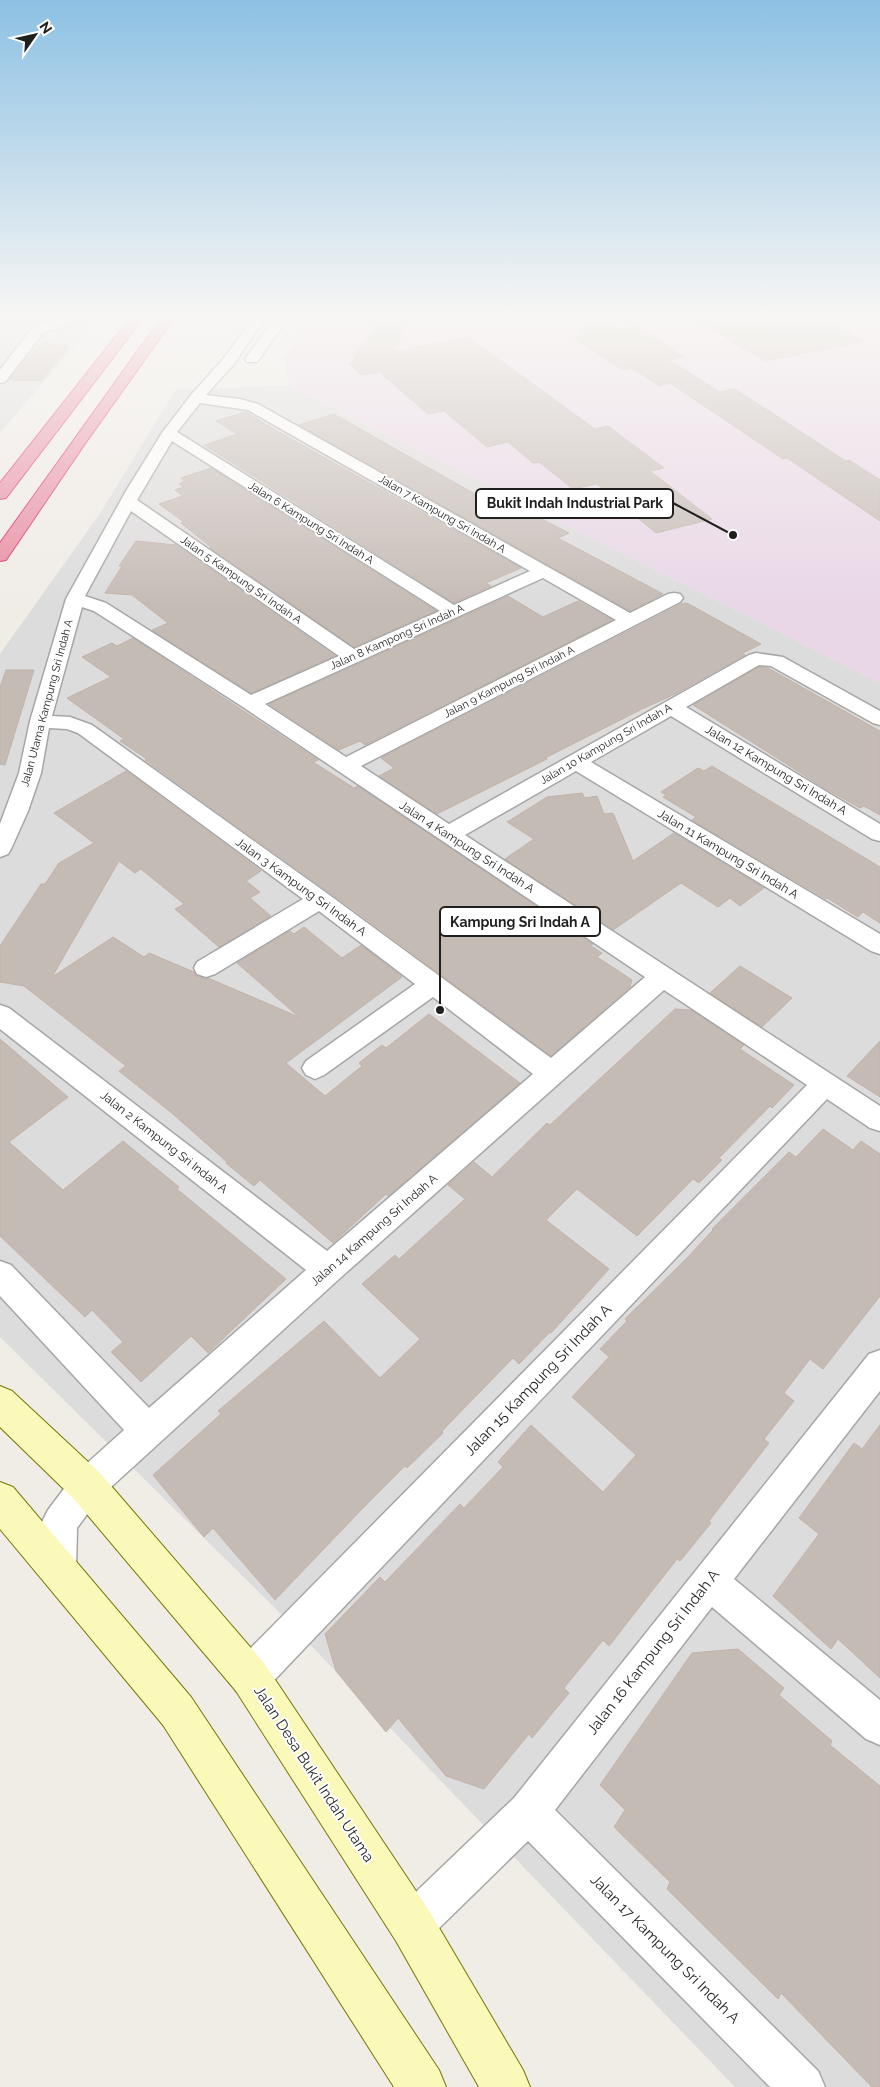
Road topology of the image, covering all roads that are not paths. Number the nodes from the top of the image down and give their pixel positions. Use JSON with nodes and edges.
{"nodes":[{"id":1,"x":62,"y":414,"type":"edge"},
{"id":2,"x":99,"y":414,"type":"edge"},
{"id":3,"x":183,"y":414,"type":"edge"},
{"id":4,"x":266,"y":414,"type":"edge"},
{"id":5,"x":169,"y":432,"type":"junction"},
{"id":6,"x":0,"y":494,"type":"edge"},
{"id":7,"x":129,"y":502,"type":"junction"},
{"id":8,"x":0,"y":556,"type":"edge"},
{"id":9,"x":543,"y":572,"type":"junction"},
{"id":10,"x":674,"y":598,"type":"dead end"},
{"id":11,"x":75,"y":599,"type":"junction"},
{"id":12,"x":453,"y":612,"type":"junction"},
{"id":13,"x":630,"y":620,"type":"junction"},
{"id":14,"x":353,"y":657,"type":"junction"},
{"id":15,"x":250,"y":703,"type":"junction"},
{"id":16,"x":671,"y":707,"type":"junction"},
{"id":17,"x":880,"y":719,"type":"edge"},
{"id":18,"x":40,"y":721,"type":"junction"},
{"id":19,"x":576,"y":762,"type":"junction"},
{"id":20,"x":345,"y":766,"type":"junction"},
{"id":21,"x":449,"y":834,"type":"junction"},
{"id":22,"x":880,"y":834,"type":"edge"},
{"id":23,"x":3,"y":839,"type":"edge"},
{"id":24,"x":320,"y":900,"type":"junction"},
{"id":25,"x":880,"y":945,"type":"edge"},
{"id":26,"x":206,"y":968,"type":"dead end"},
{"id":27,"x":663,"y":976,"type":"junction"},
{"id":28,"x":433,"y":984,"type":"junction"},
{"id":29,"x":0,"y":1015,"type":"edge"},
{"id":30,"x":315,"y":1068,"type":"dead end"},
{"id":31,"x":553,"y":1074,"type":"junction"},
{"id":32,"x":826,"y":1083,"type":"junction"},
{"id":33,"x":880,"y":1120,"type":"edge"},
{"id":34,"x":328,"y":1269,"type":"junction"},
{"id":35,"x":0,"y":1275,"type":"edge"},
{"id":36,"x":880,"y":1365,"type":"edge"},
{"id":37,"x":0,"y":1403,"type":"edge"},
{"id":38,"x":148,"y":1431,"type":"junction"},
{"id":39,"x":87,"y":1486,"type":"junction"},
{"id":40,"x":0,"y":1500,"type":"edge"},
{"id":41,"x":58,"y":1570,"type":"junction"},
{"id":42,"x":710,"y":1581,"type":"junction"},
{"id":43,"x":250,"y":1678,"type":"junction"},
{"id":44,"x":880,"y":1725,"type":"edge"},
{"id":45,"x":528,"y":1812,"type":"junction"},
{"id":46,"x":412,"y":1925,"type":"junction"},
{"id":47,"x":422,"y":2087,"type":"edge"},
{"id":48,"x":506,"y":2087,"type":"edge"},
{"id":49,"x":802,"y":2087,"type":"edge"}],
"edges":[{"from":1,"to":6,"type":"highway"},
{"from":2,"to":8,"type":"highway"},
{"from":3,"to":5,"type":"street","name":"Jalan Utama Kampung Sri Indah A"},
{"from":4,"to":9,"type":"street","name":"Jalan 7 Kampung Sri Indah A"},
{"from":5,"to":7,"type":"street","name":"Jalan Utama Kampung Sri Indah A"},
{"from":5,"to":12,"type":"street","name":"Jalan 6 Kampung Sri Indah A"},
{"from":7,"to":11,"type":"street","name":"Jalan Utama Kampung Sri Indah A"},
{"from":7,"to":14,"type":"street","name":"Jalan 5 Kampung Sri Indah A"},
{"from":9,"to":12,"type":"street","name":"Jalan 8 Kampong Sri Indah A"},
{"from":9,"to":13,"type":"street","name":"Jalan 7 Kampung Sri Indah A"},
{"from":10,"to":13,"type":"street","name":"Jalan 9 Kampung Sri Indah A"},
{"from":11,"to":15,"type":"street","name":"Jalan 4 Kampung Sri Indah A"},
{"from":11,"to":18,"type":"street","name":"Jalan Utama Kampung Sri Indah A"},
{"from":12,"to":14,"type":"street","name":"Jalan 8 Kampong Sri Indah A"},
{"from":13,"to":20,"type":"street","name":"Jalan 9 Kampung Sri Indah A"},
{"from":14,"to":15,"type":"street","name":"Jalan 8 Kampong Sri Indah A"},
{"from":15,"to":20,"type":"street","name":"Jalan 4 Kampung Sri Indah A"},
{"from":16,"to":17,"type":"street","name":"Jalan 10 Kampung Sri Indah A"},
{"from":16,"to":19,"type":"street","name":"Jalan 10 Kampung Sri Indah A"},
{"from":16,"to":22,"type":"street","name":"Jalan 12 Kampung Sri Indah A"},
{"from":18,"to":23,"type":"street","name":"Jalan Utama Kampung Sri Indah A"},
{"from":18,"to":24,"type":"street","name":"Jalan 3 Kampung Sri Indah A"},
{"from":19,"to":21,"type":"street","name":"Jalan 10 Kampung Sri Indah A"},
{"from":19,"to":25,"type":"street","name":"Jalan 11 Kampung Sri Indah A"},
{"from":20,"to":21,"type":"street","name":"Jalan 4 Kampung Sri Indah A"},
{"from":21,"to":27,"type":"street","name":"Jalan 4 Kampung Sri Indah A"},
{"from":24,"to":26,"type":"street"},
{"from":24,"to":28,"type":"street","name":"Jalan 3 Kampung Sri Indah A"},
{"from":27,"to":31,"type":"street","name":"Jalan 14 Kampung Sri Indah A"},
{"from":27,"to":32,"type":"street","name":"Jalan 4 Kampung Sri Indah A"},
{"from":28,"to":30,"type":"street"},
{"from":28,"to":31,"type":"street","name":"Jalan 3 Kampung Sri Indah A"},
{"from":29,"to":34,"type":"street","name":"Jalan 2 Kampung Sri Indah A"},
{"from":31,"to":34,"type":"street","name":"Jalan 14 Kampung Sri Indah A"},
{"from":32,"to":33,"type":"street","name":"Jalan 4 Kampung Sri Indah A"},
{"from":32,"to":43,"type":"street","name":"Jalan 15 Kampung Sri Indah A"},
{"from":34,"to":38,"type":"street","name":"Jalan 14 Kampung Sri Indah A"},
{"from":35,"to":38,"type":"street"},
{"from":36,"to":42,"type":"street","name":"Jalan 16 Kampung Sri Indah A"},
{"from":37,"to":39,"type":"street","name":"Jalan Desa Bukit Indah Utama"},
{"from":38,"to":39,"type":"street","name":"Jalan 14 Kampung Sri Indah A"},
{"from":39,"to":41,"type":"street"},
{"from":39,"to":43,"type":"street","name":"Jalan Desa Bukit Indah Utama"},
{"from":40,"to":41,"type":"street"},
{"from":41,"to":47,"type":"street"},
{"from":42,"to":44,"type":"street"},
{"from":42,"to":45,"type":"street","name":"Jalan 16 Kampung Sri Indah A"},
{"from":43,"to":46,"type":"street","name":"Jalan Desa Bukit Indah Utama"},
{"from":45,"to":46,"type":"street","name":"Jalan 16 Kampung Sri Indah A"},
{"from":45,"to":49,"type":"street","name":"Jalan 17 Kampung Sri Indah A"},
{"from":46,"to":48,"type":"street","name":"Jalan Desa Bukit Indah Utama"}]}
